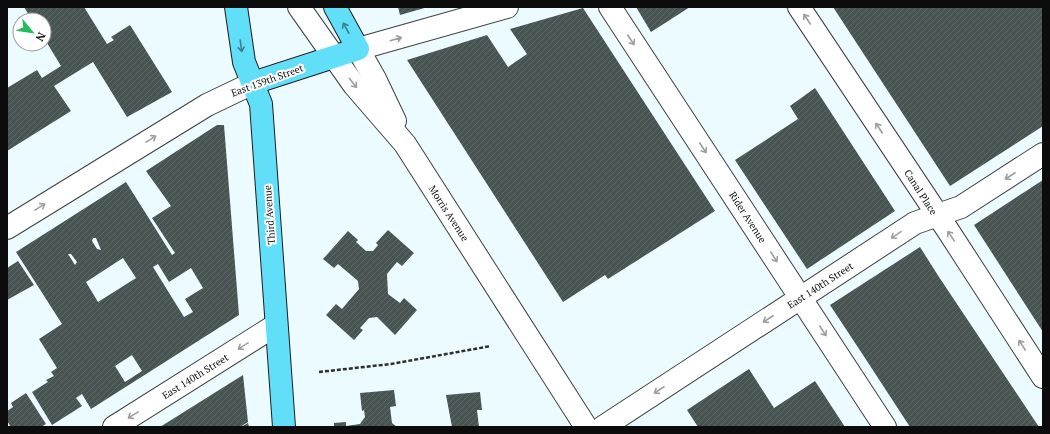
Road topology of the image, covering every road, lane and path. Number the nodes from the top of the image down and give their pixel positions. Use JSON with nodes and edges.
{"nodes":[{"id":1,"x":236,"y":7,"type":"edge"},
{"id":2,"x":299,"y":7,"type":"edge"},
{"id":3,"x":335,"y":7,"type":"edge"},
{"id":4,"x":507,"y":7,"type":"edge"},
{"id":5,"x":610,"y":7,"type":"edge"},
{"id":6,"x":799,"y":7,"type":"edge"},
{"id":7,"x":358,"y":49,"type":"junction"},
{"id":8,"x":334,"y":57,"type":"junction"},
{"id":9,"x":252,"y":83,"type":"junction"},
{"id":10,"x":405,"y":144,"type":"junction"},
{"id":11,"x":1043,"y":154,"type":"edge"},
{"id":12,"x":937,"y":216,"type":"junction"},
{"id":13,"x":7,"y":228,"type":"edge"},
{"id":14,"x":801,"y":298,"type":"junction"},
{"id":15,"x":276,"y":325,"type":"junction"},
{"id":16,"x":491,"y":346,"type":"dead end"},
{"id":17,"x":319,"y":372,"type":"dead end"},
{"id":18,"x":1043,"y":377,"type":"edge"},
{"id":19,"x":114,"y":427,"type":"edge"},
{"id":20,"x":284,"y":427,"type":"edge"},
{"id":21,"x":586,"y":427,"type":"edge"},
{"id":22,"x":603,"y":427,"type":"edge"},
{"id":23,"x":885,"y":427,"type":"edge"}],
"edges":[{"from":1,"to":9,"type":"main road","name":"Third Avenue","one_way":true},
{"from":2,"to":8,"type":"street","name":"Morris Avenue"},
{"from":7,"to":3,"type":"main road","one_way":true},
{"from":7,"to":4,"type":"street","name":"East 139th Street","one_way":true},
{"from":5,"to":14,"type":"street","name":"Rider Avenue","one_way":true},
{"from":12,"to":6,"type":"street","name":"Canal Place","one_way":true},
{"from":7,"to":8,"type":"main road","name":"East 139th Street"},
{"from":7,"to":10,"type":"street"},
{"from":8,"to":9,"type":"main road","name":"East 139th Street"},
{"from":8,"to":10,"type":"street","name":"Morris Avenue","one_way":true},
{"from":13,"to":9,"type":"street","name":"East 139th Street","one_way":true},
{"from":9,"to":15,"type":"main road","name":"Third Avenue"},
{"from":10,"to":21,"type":"street","name":"Morris Avenue"},
{"from":11,"to":12,"type":"street","name":"East 140th Street","one_way":true},
{"from":12,"to":14,"type":"street","name":"East 140th Street","one_way":true},
{"from":18,"to":12,"type":"street","name":"Canal Place","one_way":true},
{"from":14,"to":22,"type":"street","name":"East 140th Street","one_way":true},
{"from":14,"to":23,"type":"street","name":"Rider Avenue","one_way":true},
{"from":15,"to":19,"type":"street","name":"East 140th Street","one_way":true},
{"from":15,"to":20,"type":"main road","name":"Third Avenue"},
{"from":16,"to":17,"type":"path"}]}
